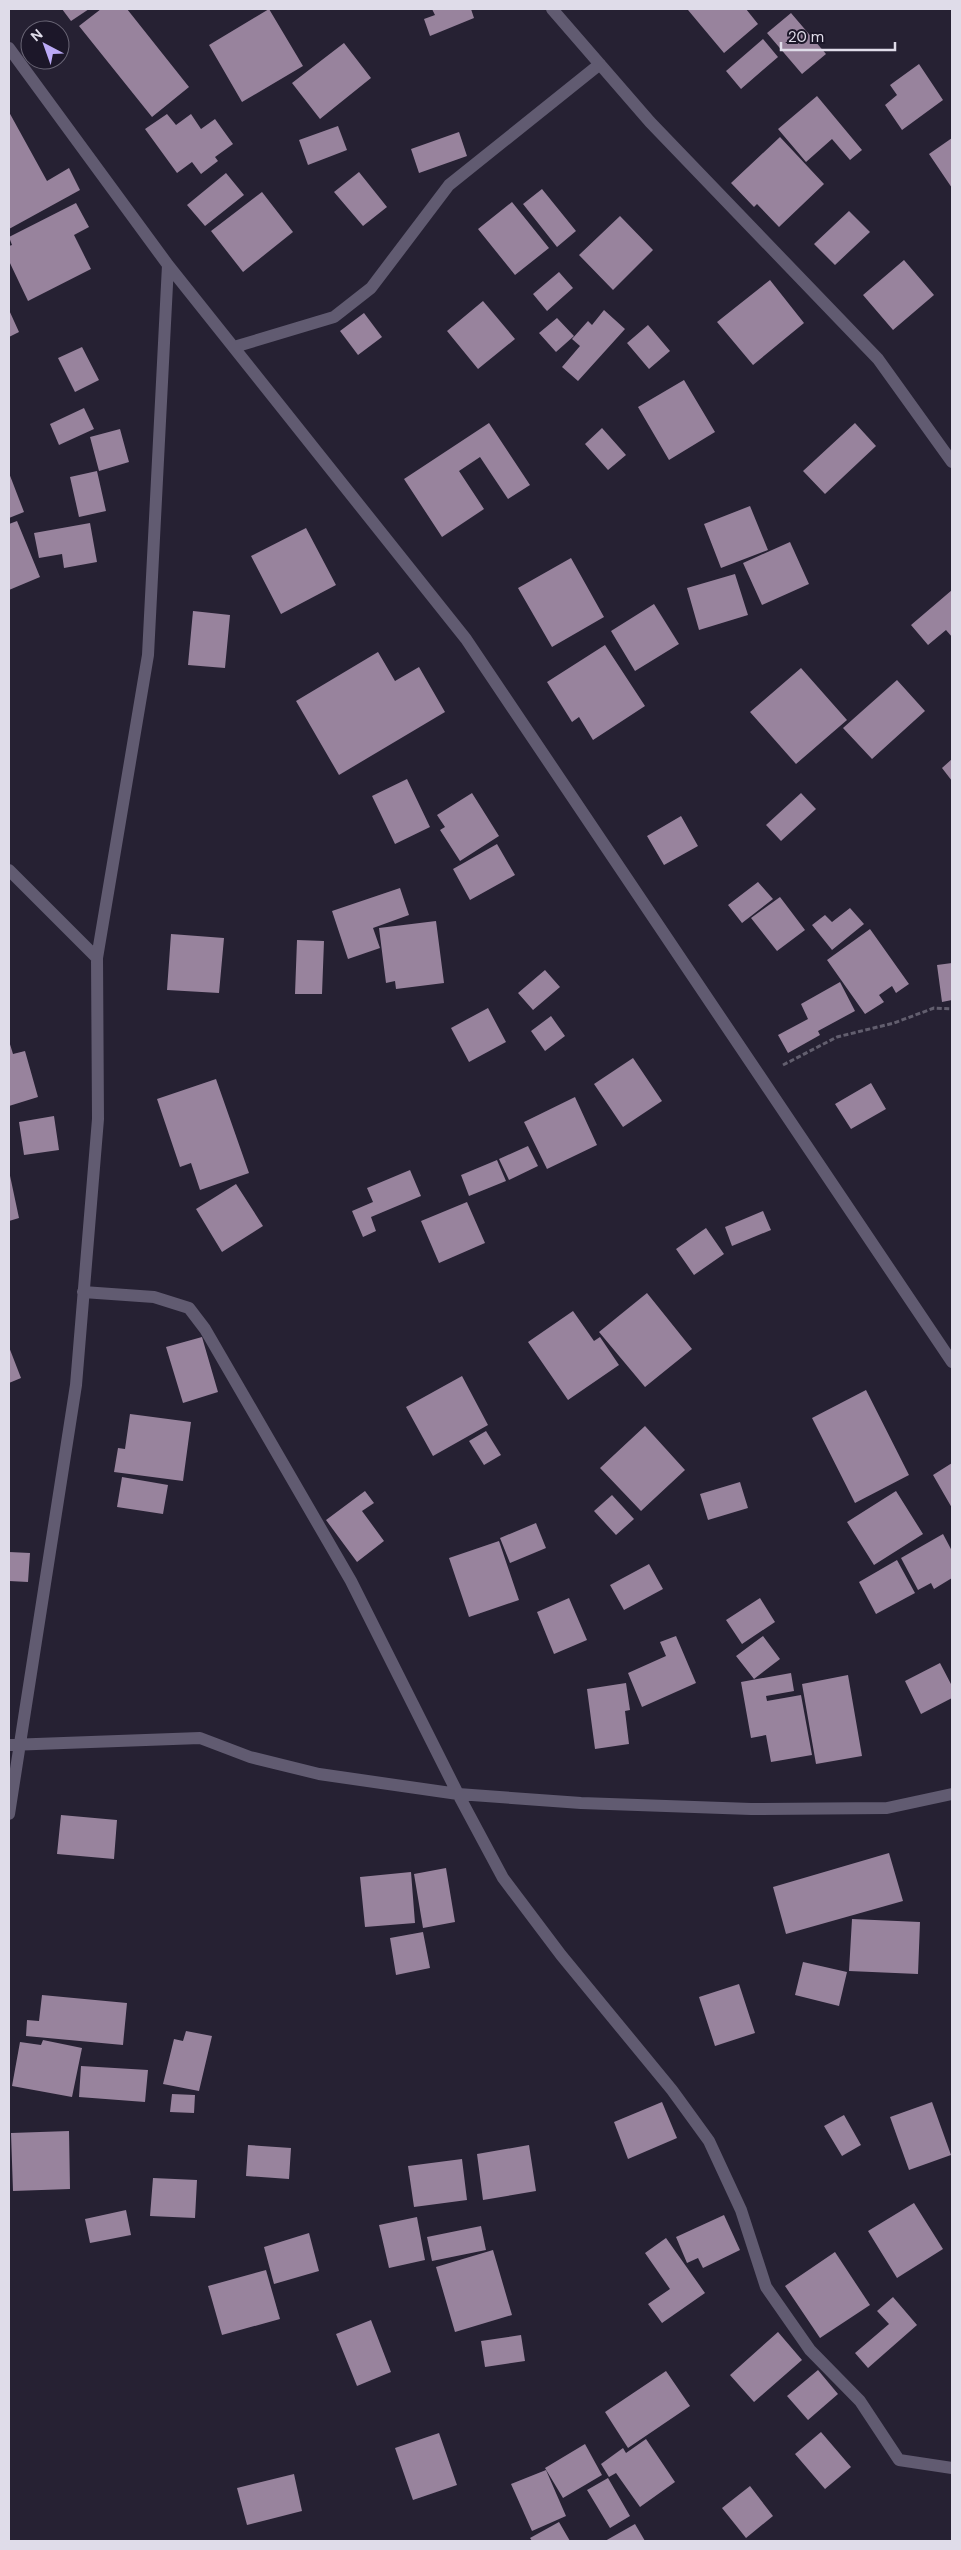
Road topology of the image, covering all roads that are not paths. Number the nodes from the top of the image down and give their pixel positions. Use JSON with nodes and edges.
{"nodes":[{"id":1,"x":552,"y":9,"type":"edge"},
{"id":2,"x":9,"y":48,"type":"edge"},
{"id":3,"x":600,"y":64,"type":"junction"},
{"id":4,"x":168,"y":265,"type":"junction"},
{"id":5,"x":234,"y":347,"type":"junction"},
{"id":6,"x":952,"y":462,"type":"edge"},
{"id":7,"x":9,"y":870,"type":"edge"},
{"id":8,"x":97,"y":958,"type":"junction"},
{"id":9,"x":83,"y":1292,"type":"junction"},
{"id":10,"x":952,"y":1362,"type":"edge"},
{"id":11,"x":13,"y":1746,"type":"edge"},
{"id":12,"x":458,"y":1794,"type":"junction"},
{"id":13,"x":952,"y":1794,"type":"edge"},
{"id":14,"x":9,"y":1814,"type":"edge"},
{"id":15,"x":952,"y":2468,"type":"edge"}],
"edges":[{"from":1,"to":3,"type":"street"},
{"from":2,"to":4,"type":"street"},
{"from":3,"to":5,"type":"street"},
{"from":3,"to":6,"type":"street"},
{"from":4,"to":5,"type":"street"},
{"from":4,"to":8,"type":"street"},
{"from":5,"to":10,"type":"street"},
{"from":7,"to":8,"type":"street"},
{"from":8,"to":9,"type":"street"},
{"from":9,"to":11,"type":"street"},
{"from":9,"to":12,"type":"street"},
{"from":11,"to":12,"type":"street"},
{"from":11,"to":14,"type":"street"},
{"from":12,"to":13,"type":"street"},
{"from":12,"to":15,"type":"street"}]}
